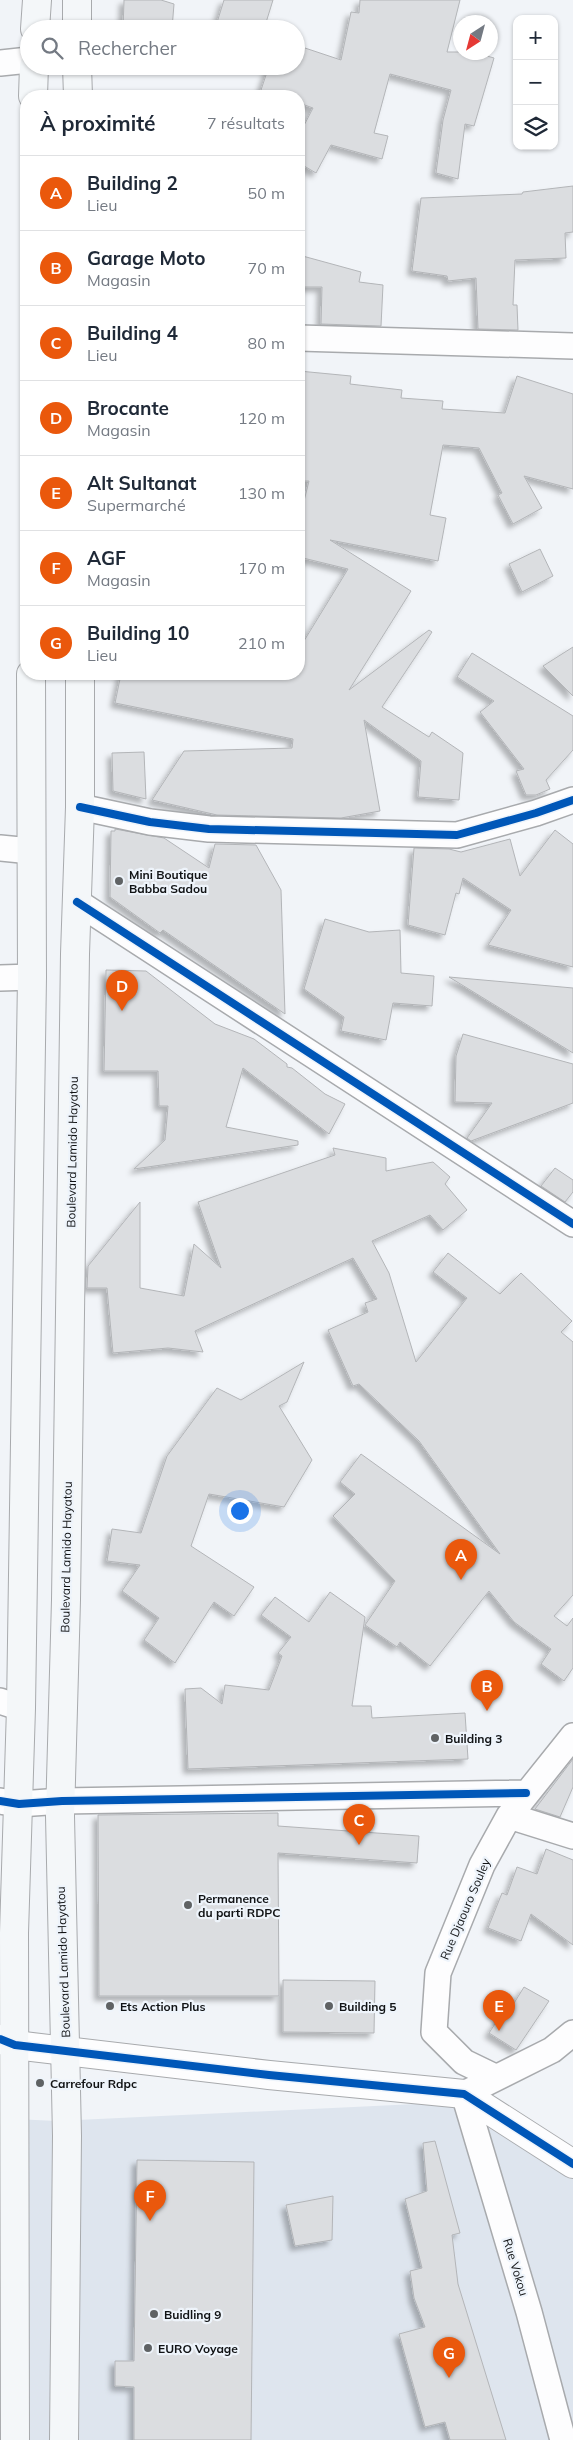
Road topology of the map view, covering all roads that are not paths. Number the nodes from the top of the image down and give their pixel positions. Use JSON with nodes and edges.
{"nodes":[{"id":1,"x":37,"y":0,"type":"edge"},
{"id":2,"x":77,"y":0,"type":"edge"},
{"id":3,"x":36,"y":20,"type":"edge"},
{"id":4,"x":77,"y":20,"type":"edge"},
{"id":5,"x":20,"y":61,"type":"edge"},
{"id":6,"x":0,"y":63,"type":"edge"},
{"id":7,"x":34,"y":75,"type":"edge"},
{"id":8,"x":77,"y":75,"type":"edge"},
{"id":9,"x":33,"y":90,"type":"edge"},
{"id":10,"x":78,"y":90,"type":"edge"},
{"id":11,"x":305,"y":338,"type":"edge"},
{"id":12,"x":573,"y":346,"type":"edge"},
{"id":13,"x":31,"y":680,"type":"edge"},
{"id":14,"x":80,"y":680,"type":"edge"},
{"id":15,"x":573,"y":800,"type":"edge"},
{"id":16,"x":80,"y":807,"type":"junction"},
{"id":17,"x":0,"y":848,"type":"edge"},
{"id":18,"x":32,"y":850,"type":"junction"},
{"id":19,"x":77,"y":902,"type":"junction"},
{"id":20,"x":32,"y":977,"type":"junction"},
{"id":21,"x":0,"y":978,"type":"edge"},
{"id":22,"x":573,"y":1224,"type":"edge"},
{"id":23,"x":27,"y":1248,"type":"junction"},
{"id":24,"x":71,"y":1249,"type":"junction"},
{"id":25,"x":10,"y":1704,"type":"edge"},
{"id":26,"x":573,"y":1736,"type":"edge"},
{"id":27,"x":526,"y":1793,"type":"junction"},
{"id":28,"x":62,"y":1800,"type":"junction"},
{"id":29,"x":9,"y":1802,"type":"edge"},
{"id":30,"x":509,"y":1816,"type":"junction"},
{"id":31,"x":573,"y":1836,"type":"edge"},
{"id":32,"x":7,"y":1942,"type":"edge"},
{"id":33,"x":573,"y":2033,"type":"edge"},
{"id":34,"x":8,"y":2042,"type":"edge"},
{"id":35,"x":66,"y":2052,"type":"junction"},
{"id":36,"x":495,"y":2077,"type":"junction"},
{"id":37,"x":464,"y":2094,"type":"junction"},
{"id":38,"x":573,"y":2164,"type":"edge"},
{"id":39,"x":15,"y":2440,"type":"edge"},
{"id":40,"x":64,"y":2440,"type":"edge"},
{"id":41,"x":563,"y":2440,"type":"edge"}],
"edges":[{"from":1,"to":3,"type":"main road"},
{"from":2,"to":4,"type":"main road"},
{"from":5,"to":6,"type":"street"},
{"from":7,"to":9,"type":"main road"},
{"from":8,"to":10,"type":"main road"},
{"from":11,"to":12,"type":"street"},
{"from":13,"to":18,"type":"main road"},
{"from":14,"to":16,"type":"main road","name":"Boulevard Lamido Hayatou"},
{"from":15,"to":16,"type":"street"},
{"from":16,"to":19,"type":"main road","name":"Boulevard Lamido Hayatou"},
{"from":17,"to":18,"type":"street"},
{"from":18,"to":20,"type":"main road"},
{"from":19,"to":22,"type":"street"},
{"from":19,"to":24,"type":"main road","name":"Boulevard Lamido Hayatou"},
{"from":20,"to":21,"type":"street"},
{"from":20,"to":23,"type":"main road"},
{"from":23,"to":24,"type":"main road"},
{"from":23,"to":25,"type":"main road"},
{"from":24,"to":28,"type":"main road","name":"Boulevard Lamido Hayatou"},
{"from":25,"to":29,"type":"main road"},
{"from":26,"to":27,"type":"street","name":"Rue Djaouro Souley"},
{"from":27,"to":28,"type":"street"},
{"from":27,"to":30,"type":"street","name":"Rue Djaouro Souley"},
{"from":28,"to":29,"type":"street"},
{"from":28,"to":35,"type":"main road","name":"Boulevard Lamido Hayatou"},
{"from":29,"to":32,"type":"main road"},
{"from":30,"to":31,"type":"street"},
{"from":30,"to":36,"type":"street","name":"Rue Djaouro Souley"},
{"from":32,"to":34,"type":"main road"},
{"from":33,"to":36,"type":"street"},
{"from":34,"to":35,"type":"street"},
{"from":34,"to":39,"type":"main road"},
{"from":35,"to":37,"type":"street"},
{"from":35,"to":40,"type":"main road","name":"Boulevard Lamido Hayatou"},
{"from":36,"to":37,"type":"street"},
{"from":37,"to":38,"type":"street"},
{"from":37,"to":41,"type":"street","name":"Rue Vokou"}]}
